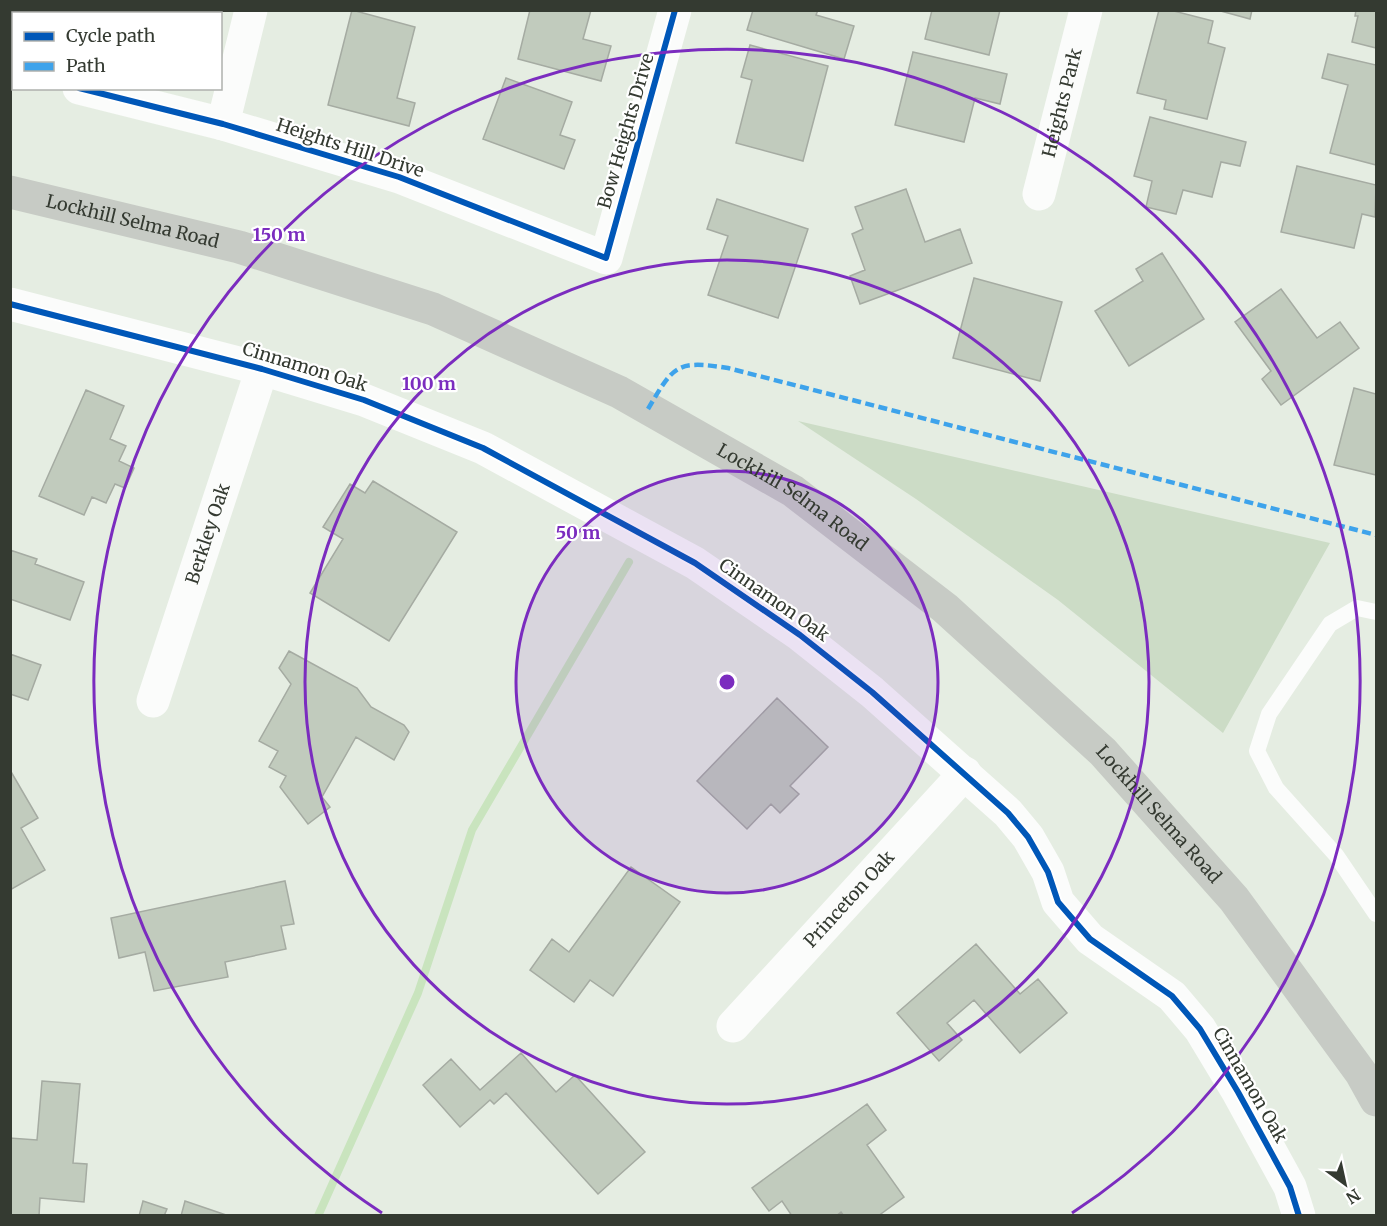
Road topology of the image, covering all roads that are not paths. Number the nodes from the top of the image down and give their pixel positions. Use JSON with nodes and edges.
{"nodes":[{"id":1,"x":251,"y":10,"type":"edge"},
{"id":2,"x":675,"y":10,"type":"edge"},
{"id":3,"x":1086,"y":10,"type":"edge"},
{"id":4,"x":87,"y":90,"type":"edge"},
{"id":5,"x":222,"y":124,"type":"junction"},
{"id":6,"x":10,"y":192,"type":"edge"},
{"id":7,"x":1039,"y":194,"type":"dead end"},
{"id":8,"x":606,"y":258,"type":"joint"},
{"id":9,"x":10,"y":304,"type":"edge"},
{"id":10,"x":262,"y":369,"type":"junction"},
{"id":11,"x":1377,"y":612,"type":"edge"},
{"id":12,"x":153,"y":701,"type":"dead end"},
{"id":13,"x":965,"y":773,"type":"junction"},
{"id":14,"x":1377,"y":914,"type":"edge"},
{"id":15,"x":733,"y":1026,"type":"dead end"},
{"id":16,"x":1372,"y":1079,"type":"edge"},
{"id":17,"x":1299,"y":1215,"type":"edge"}],
"edges":[{"from":1,"to":5,"type":"street"},
{"from":2,"to":8,"type":"street","name":"Bow Heights Drive"},
{"from":3,"to":7,"type":"street","name":"Heights Park"},
{"from":4,"to":5,"type":"street","name":"Heights Hill Drive"},
{"from":5,"to":8,"type":"street","name":"Heights Hill Drive"},
{"from":6,"to":16,"type":"main road","name":"Lockhill Selma Road"},
{"from":9,"to":10,"type":"street","name":"Cinnamon Oak"},
{"from":10,"to":12,"type":"street","name":"Berkley Oak"},
{"from":10,"to":13,"type":"street","name":"Cinnamon Oak"},
{"from":11,"to":14,"type":"lane"},
{"from":13,"to":15,"type":"street","name":"Princeton Oak"},
{"from":13,"to":17,"type":"street","name":"Cinnamon Oak"}]}
